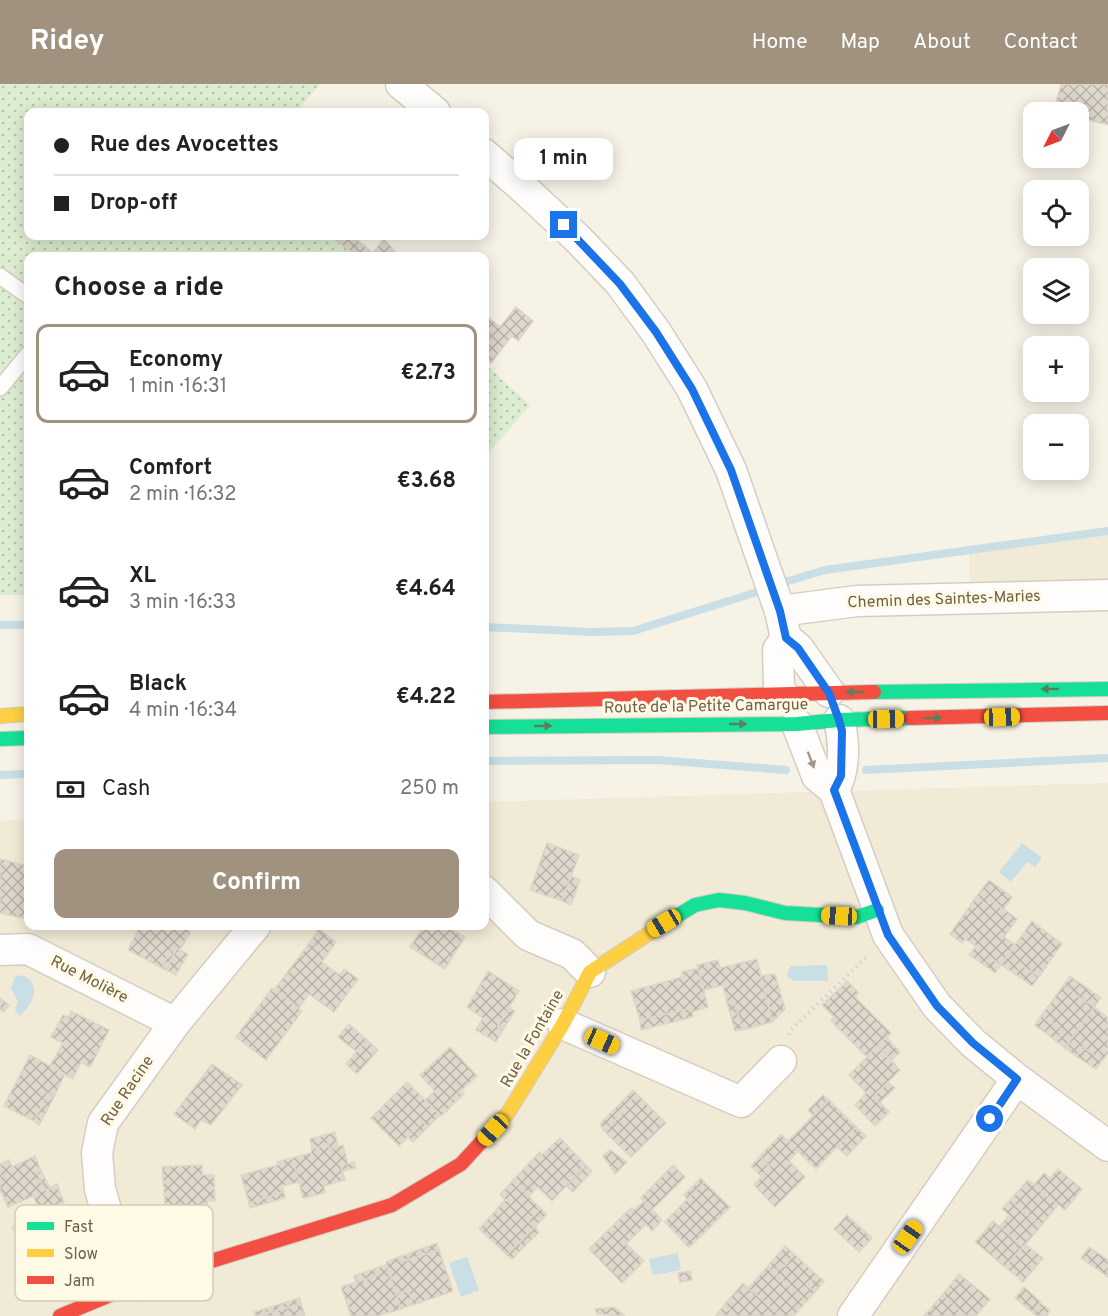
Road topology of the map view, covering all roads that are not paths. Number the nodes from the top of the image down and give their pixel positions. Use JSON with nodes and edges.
{"nodes":[{"id":1,"x":401,"y":84,"type":"edge"},
{"id":2,"x":430,"y":108,"type":"edge"},
{"id":3,"x":489,"y":158,"type":"edge"},
{"id":4,"x":0,"y":276,"type":"edge"},
{"id":5,"x":24,"y":293,"type":"edge"},
{"id":6,"x":24,"y":359,"type":"edge"},
{"id":7,"x":0,"y":388,"type":"edge"},
{"id":8,"x":1108,"y":595,"type":"edge"},
{"id":9,"x":783,"y":625,"type":"junction"},
{"id":10,"x":1108,"y":689,"type":"edge"},
{"id":11,"x":489,"y":702,"type":"edge"},
{"id":12,"x":834,"y":706,"type":"junction"},
{"id":13,"x":790,"y":710,"type":"junction"},
{"id":14,"x":1108,"y":713,"type":"edge"},
{"id":15,"x":24,"y":714,"type":"edge"},
{"id":16,"x":0,"y":716,"type":"edge"},
{"id":17,"x":489,"y":727,"type":"edge"},
{"id":18,"x":24,"y":738,"type":"edge"},
{"id":19,"x":0,"y":739,"type":"edge"},
{"id":20,"x":834,"y":790,"type":"junction"},
{"id":21,"x":489,"y":896,"type":"edge"},
{"id":22,"x":883,"y":922,"type":"junction"},
{"id":23,"x":252,"y":930,"type":"edge"},
{"id":24,"x":0,"y":950,"type":"edge"},
{"id":25,"x":590,"y":972,"type":"junction"},
{"id":26,"x":175,"y":1023,"type":"junction"},
{"id":27,"x":563,"y":1024,"type":"junction"},
{"id":28,"x":781,"y":1061,"type":"road end"},
{"id":29,"x":1017,"y":1079,"type":"junction"},
{"id":30,"x":1108,"y":1146,"type":"edge"},
{"id":31,"x":104,"y":1205,"type":"edge"},
{"id":32,"x":213,"y":1261,"type":"edge"},
{"id":33,"x":96,"y":1301,"type":"edge"},
{"id":34,"x":60,"y":1316,"type":"edge"},
{"id":35,"x":853,"y":1316,"type":"edge"}],
"edges":[{"from":1,"to":2,"type":"street"},
{"from":3,"to":9,"type":"street"},
{"from":4,"to":5,"type":"lane"},
{"from":6,"to":7,"type":"lane"},
{"from":8,"to":9,"type":"street","name":"Chemin des Saintes-Maries"},
{"from":9,"to":12,"type":"street"},
{"from":9,"to":13,"type":"street"},
{"from":10,"to":12,"type":"main road","name":"Route de la Petite Camargue","one_way":true},
{"from":11,"to":13,"type":"main road","name":"Route de la Petite Camargue"},
{"from":12,"to":13,"type":"main road","name":"Route de la Petite Camargue"},
{"from":12,"to":13,"type":"main road","name":"Route de la Petite Camargue"},
{"from":12,"to":14,"type":"main road","name":"Route de la Petite Camargue","one_way":true},
{"from":12,"to":20,"type":"street"},
{"from":17,"to":13,"type":"main road","name":"Route de la Petite Camargue","one_way":true},
{"from":13,"to":20,"type":"street","one_way":true},
{"from":15,"to":16,"type":"main road"},
{"from":18,"to":19,"type":"main road"},
{"from":20,"to":22,"type":"street"},
{"from":21,"to":25,"type":"street"},
{"from":22,"to":25,"type":"main road","name":"Rue la Fontaine"},
{"from":22,"to":29,"type":"street"},
{"from":23,"to":26,"type":"street","name":"Rue Racine"},
{"from":24,"to":26,"type":"street","name":"Rue Molière"},
{"from":25,"to":27,"type":"main road","name":"Rue la Fontaine"},
{"from":26,"to":31,"type":"street","name":"Rue Racine"},
{"from":27,"to":28,"type":"street"},
{"from":27,"to":32,"type":"main road","name":"Rue la Fontaine"},
{"from":29,"to":30,"type":"street"},
{"from":29,"to":35,"type":"street"},
{"from":33,"to":34,"type":"main road","name":"Rue la Fontaine"}]}
